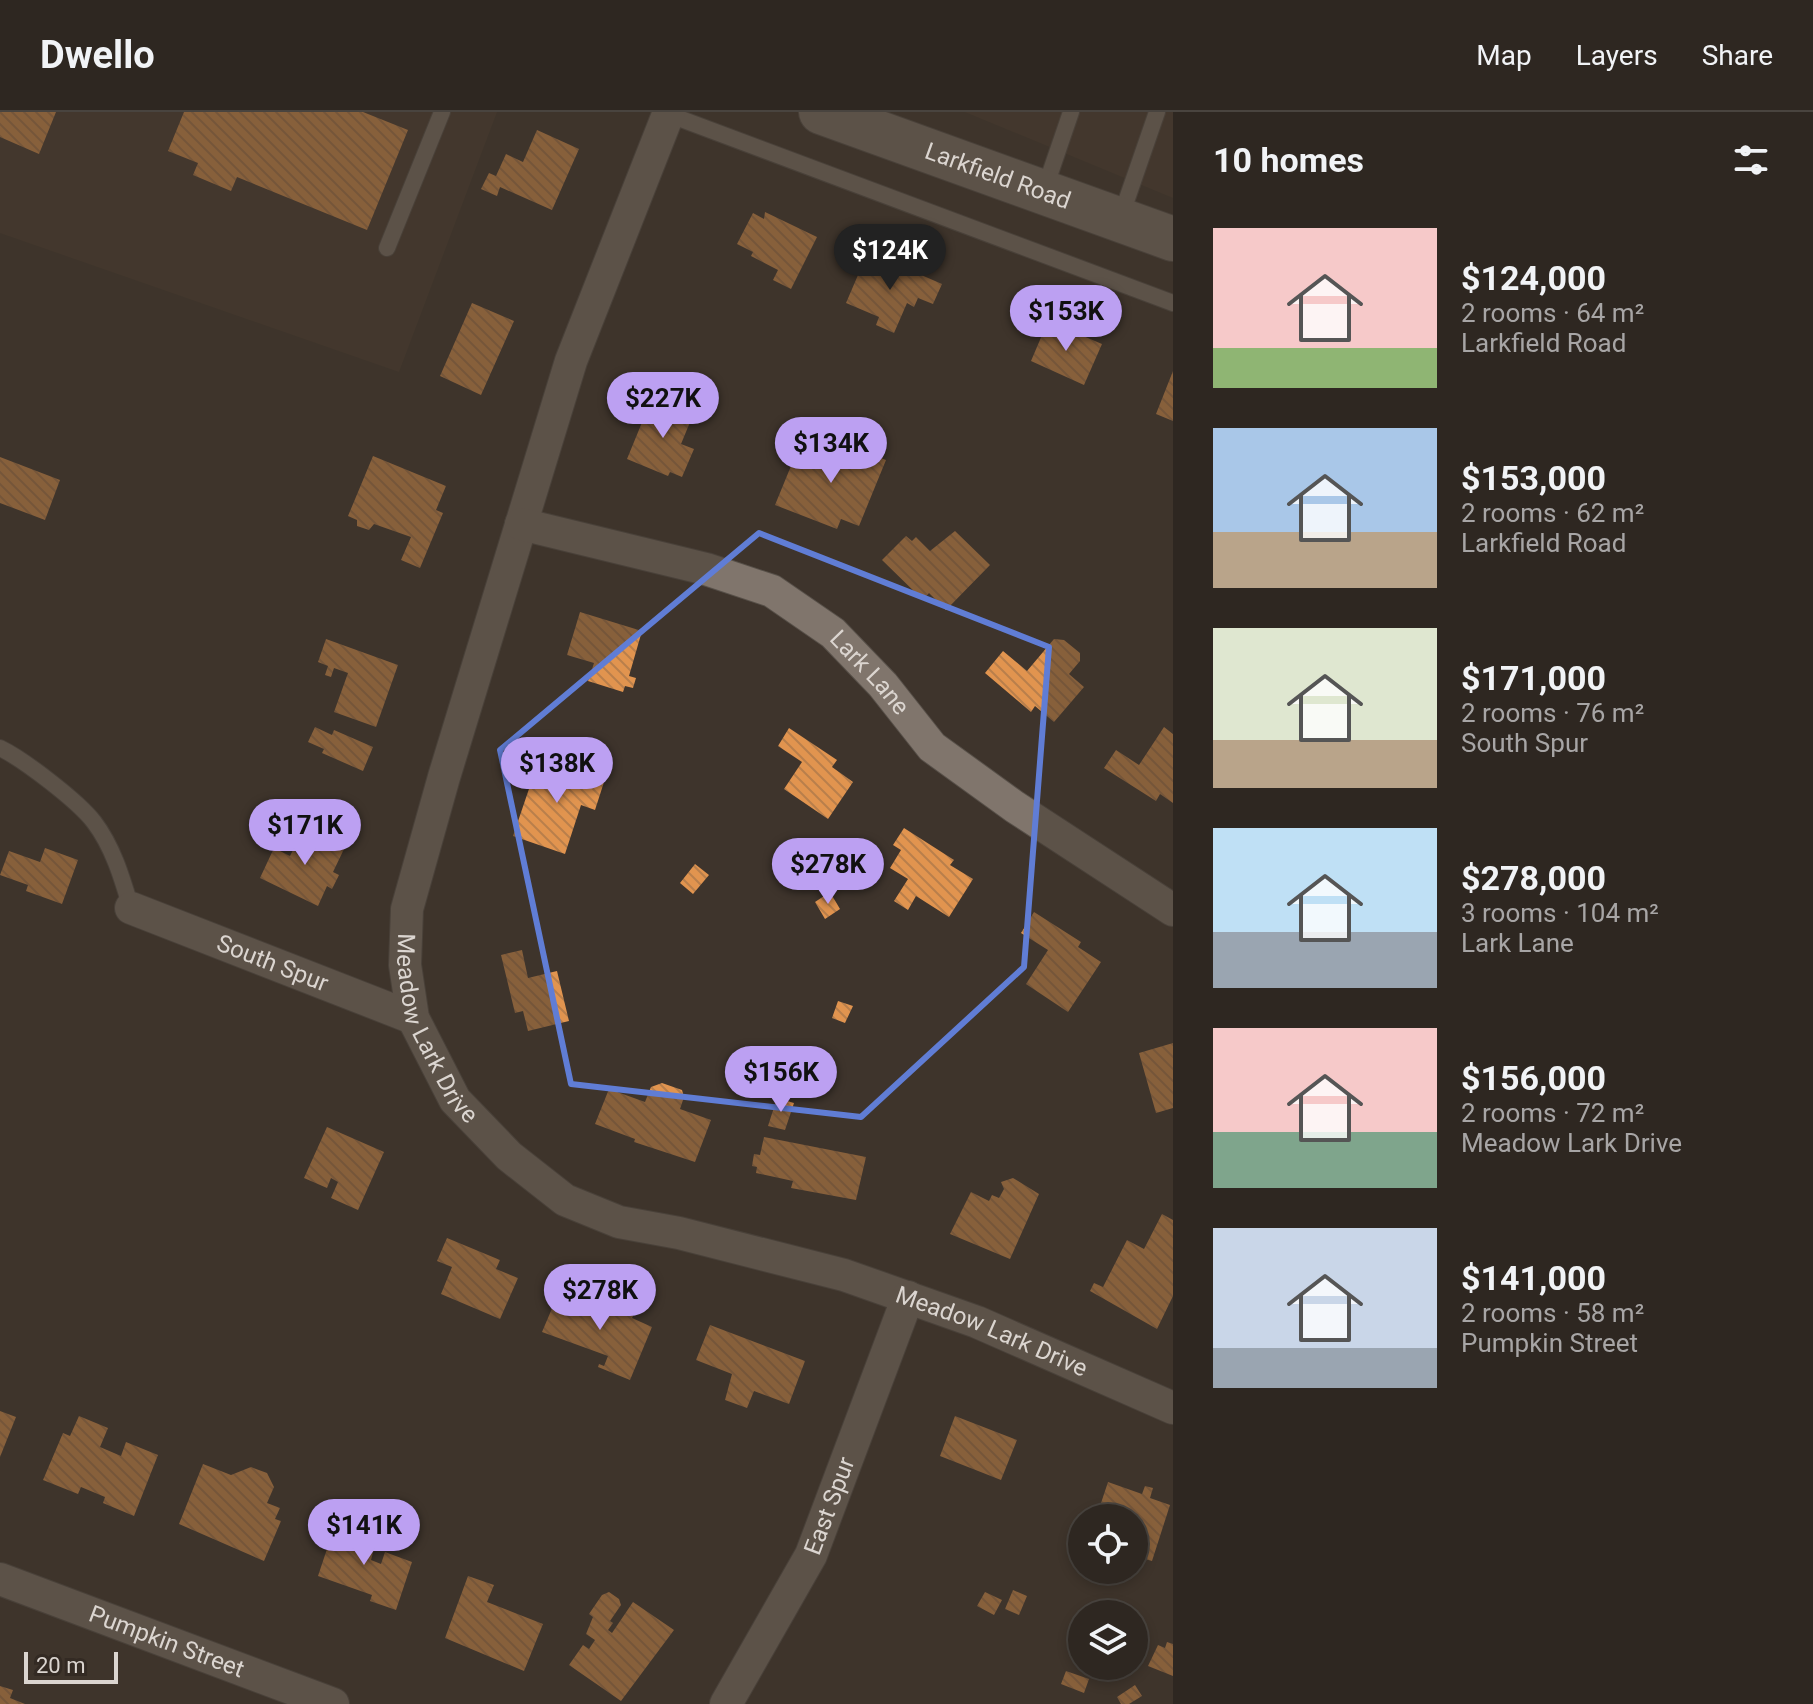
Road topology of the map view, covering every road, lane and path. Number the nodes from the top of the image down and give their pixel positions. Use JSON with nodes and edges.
{"nodes":[{"id":1,"x":442,"y":112,"type":"edge"},
{"id":2,"x":821,"y":112,"type":"edge"},
{"id":3,"x":1071,"y":112,"type":"edge"},
{"id":4,"x":1157,"y":112,"type":"edge"},
{"id":5,"x":667,"y":113,"type":"edge"},
{"id":6,"x":1044,"y":193,"type":"junction"},
{"id":7,"x":1120,"y":220,"type":"junction"},
{"id":8,"x":1173,"y":239,"type":"edge"},
{"id":9,"x":387,"y":248,"type":"dead end"},
{"id":10,"x":1173,"y":303,"type":"edge"},
{"id":11,"x":521,"y":524,"type":"junction"},
{"id":12,"x":0,"y":748,"type":"edge"},
{"id":13,"x":131,"y":908,"type":"joint"},
{"id":14,"x":1173,"y":910,"type":"edge"},
{"id":15,"x":413,"y":1018,"type":"junction"},
{"id":16,"x":908,"y":1297,"type":"junction"},
{"id":17,"x":1173,"y":1408,"type":"edge"},
{"id":18,"x":0,"y":1579,"type":"edge"},
{"id":19,"x":333,"y":1704,"type":"edge"},
{"id":20,"x":726,"y":1704,"type":"edge"}],
"edges":[{"from":1,"to":9,"type":"lane"},
{"from":2,"to":6,"type":"main road","name":"Larkfield Road"},
{"from":3,"to":6,"type":"lane"},
{"from":4,"to":7,"type":"lane"},
{"from":5,"to":10,"type":"lane"},
{"from":5,"to":11,"type":"street","name":"Meadow Lark Drive"},
{"from":6,"to":7,"type":"main road","name":"Larkfield Road"},
{"from":7,"to":8,"type":"main road","name":"Larkfield Road"},
{"from":11,"to":14,"type":"street","name":"Lark Lane"},
{"from":11,"to":15,"type":"street","name":"Meadow Lark Drive"},
{"from":12,"to":13,"type":"lane"},
{"from":13,"to":15,"type":"street","name":"South Spur"},
{"from":15,"to":16,"type":"street","name":"Meadow Lark Drive"},
{"from":16,"to":17,"type":"street","name":"Meadow Lark Drive"},
{"from":16,"to":20,"type":"street","name":"East Spur"},
{"from":18,"to":19,"type":"street","name":"Pumpkin Street"}]}
